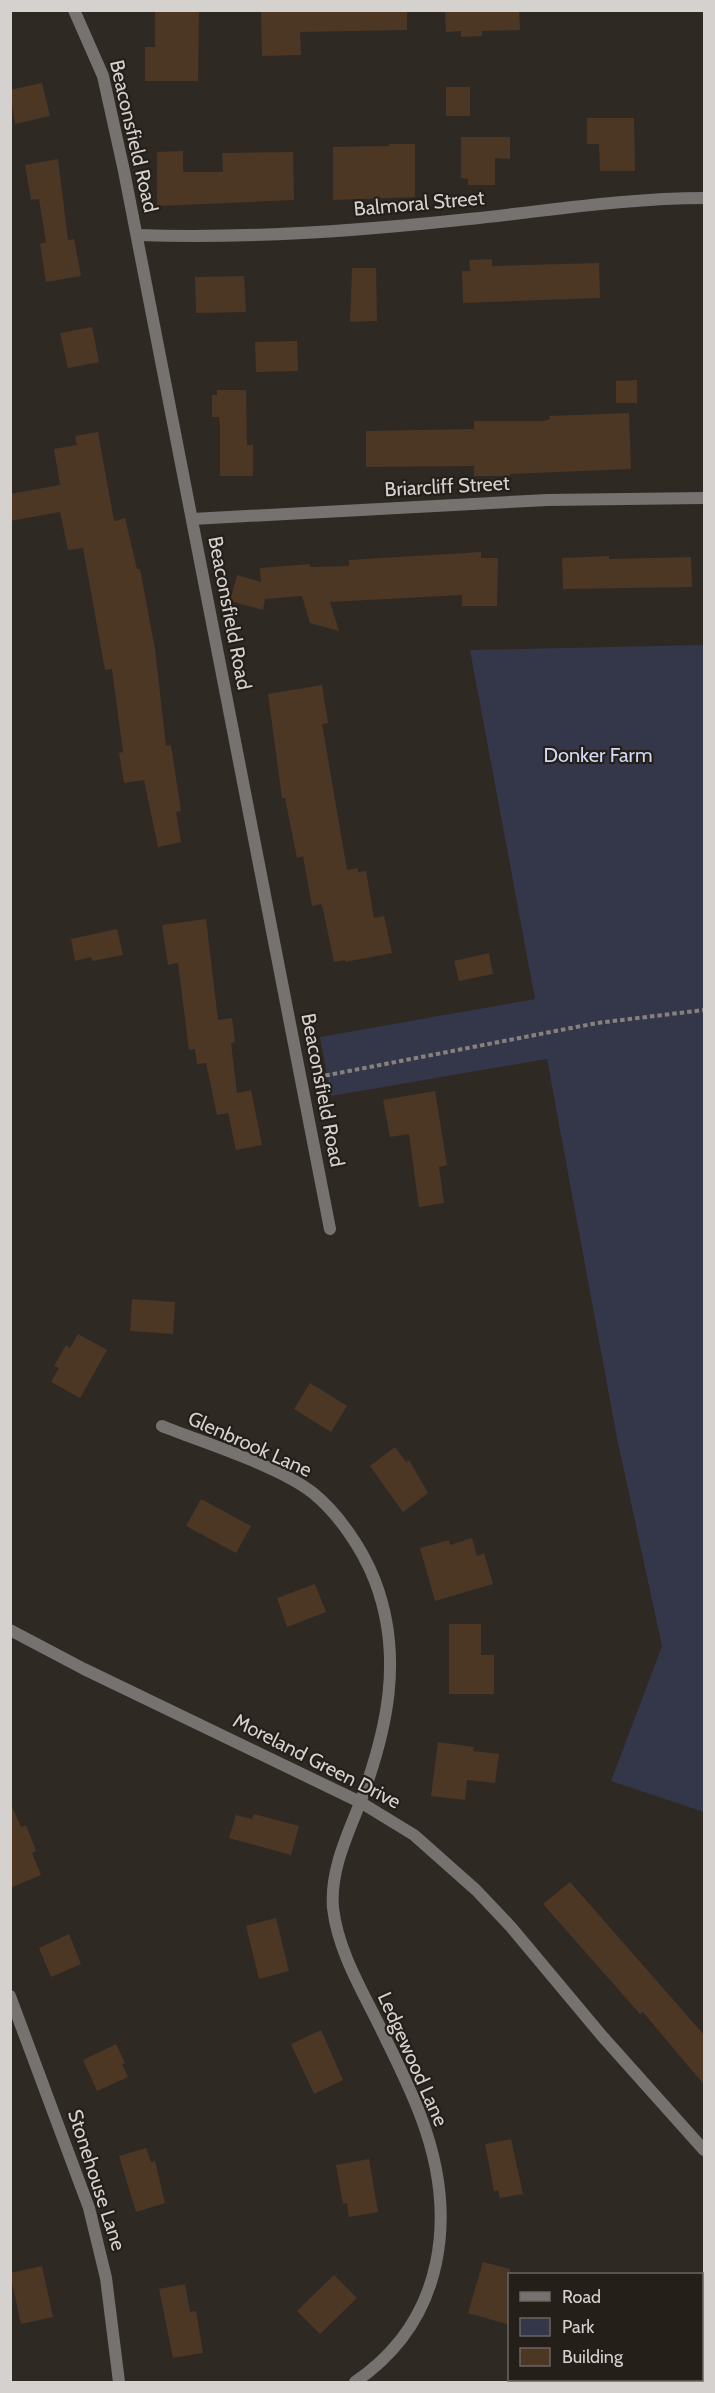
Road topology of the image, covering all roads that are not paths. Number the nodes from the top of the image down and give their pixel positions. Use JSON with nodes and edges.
{"nodes":[{"id":1,"x":74,"y":10,"type":"edge"},
{"id":2,"x":705,"y":198,"type":"edge"},
{"id":3,"x":137,"y":235,"type":"junction"},
{"id":4,"x":705,"y":498,"type":"edge"},
{"id":5,"x":192,"y":519,"type":"junction"},
{"id":6,"x":330,"y":1228,"type":"dead end"},
{"id":7,"x":162,"y":1426,"type":"dead end"},
{"id":8,"x":10,"y":1630,"type":"edge"},
{"id":9,"x":360,"y":1802,"type":"junction"},
{"id":10,"x":10,"y":1996,"type":"edge"},
{"id":11,"x":705,"y":2150,"type":"edge"},
{"id":12,"x":119,"y":2382,"type":"edge"},
{"id":13,"x":355,"y":2382,"type":"edge"}],
"edges":[{"from":1,"to":3,"type":"street","name":"Beaconsfield Road"},
{"from":2,"to":3,"type":"street","name":"Balmoral Street"},
{"from":3,"to":5,"type":"street","name":"Beaconsfield Road"},
{"from":4,"to":5,"type":"street","name":"Briarcliff Street"},
{"from":5,"to":6,"type":"street","name":"Beaconsfield Road"},
{"from":7,"to":9,"type":"street","name":"Glenbrook Lane"},
{"from":8,"to":9,"type":"street","name":"Moreland Green Drive"},
{"from":9,"to":11,"type":"street","name":"Moreland Green Drive"},
{"from":9,"to":13,"type":"street","name":"Ledgewood Lane"},
{"from":10,"to":12,"type":"street","name":"Stonehouse Lane"}]}
